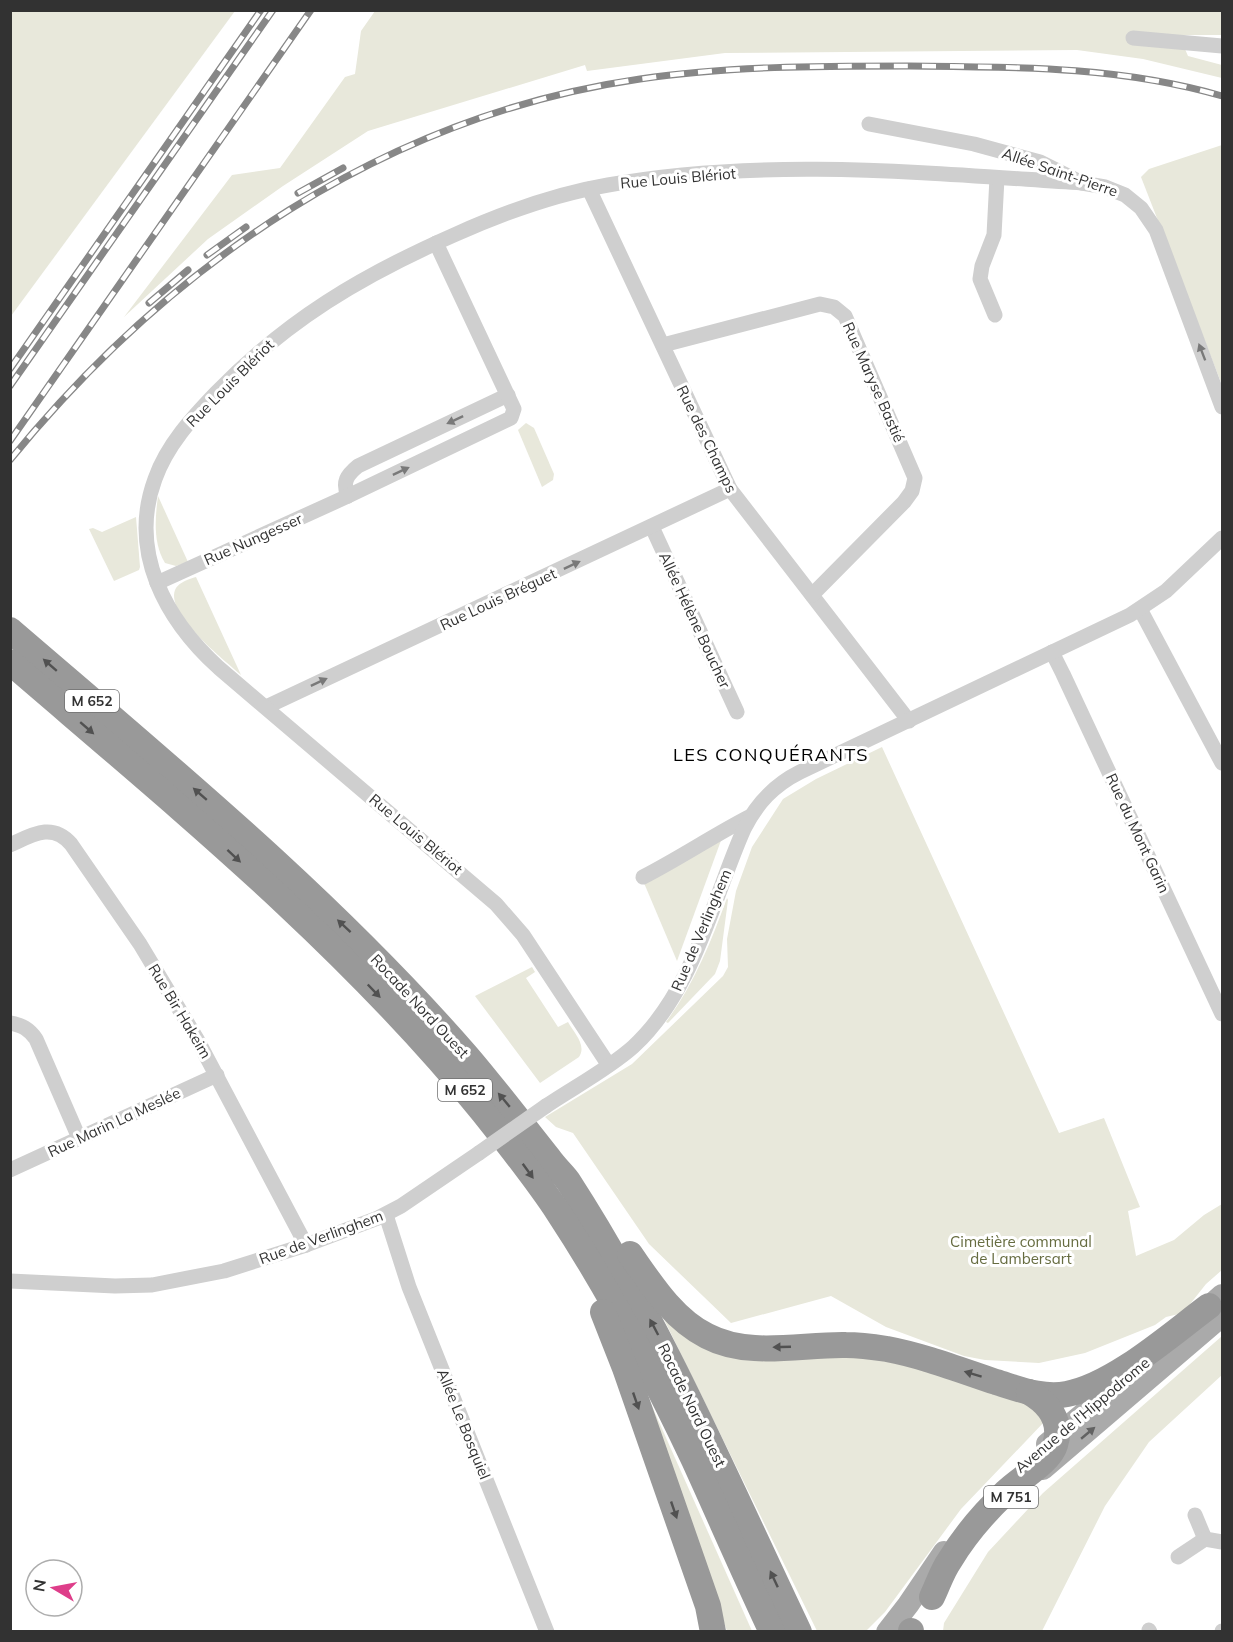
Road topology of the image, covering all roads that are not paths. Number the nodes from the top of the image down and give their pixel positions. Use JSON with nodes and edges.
{"nodes":[{"id":1,"x":1133,"y":38,"type":"dead end"},
{"id":2,"x":1222,"y":46,"type":"edge"},
{"id":3,"x":870,"y":124,"type":"dead end"},
{"id":4,"x":997,"y":178,"type":"junction"},
{"id":5,"x":1082,"y":183,"type":"junction"},
{"id":6,"x":589,"y":189,"type":"junction"},
{"id":7,"x":436,"y":243,"type":"junction"},
{"id":8,"x":995,"y":315,"type":"dead end"},
{"id":9,"x":663,"y":345,"type":"junction"},
{"id":10,"x":507,"y":395,"type":"junction"},
{"id":11,"x":1222,"y":407,"type":"edge"},
{"id":12,"x":730,"y":489,"type":"junction"},
{"id":13,"x":348,"y":496,"type":"junction"},
{"id":14,"x":652,"y":527,"type":"junction"},
{"id":15,"x":1222,"y":538,"type":"edge"},
{"id":16,"x":157,"y":583,"type":"junction"},
{"id":17,"x":812,"y":595,"type":"junction"},
{"id":18,"x":1140,"y":609,"type":"junction"},
{"id":19,"x":10,"y":630,"type":"edge"},
{"id":20,"x":1052,"y":652,"type":"junction"},
{"id":21,"x":10,"y":662,"type":"edge"},
{"id":22,"x":266,"y":707,"type":"junction"},
{"id":23,"x":737,"y":712,"type":"dead end"},
{"id":24,"x":909,"y":721,"type":"junction"},
{"id":25,"x":1222,"y":762,"type":"edge"},
{"id":26,"x":751,"y":816,"type":"junction"},
{"id":27,"x":10,"y":845,"type":"edge"},
{"id":28,"x":643,"y":877,"type":"dead end"},
{"id":29,"x":1222,"y":1014,"type":"edge"},
{"id":30,"x":10,"y":1023,"type":"edge"},
{"id":31,"x":608,"y":1064,"type":"junction"},
{"id":32,"x":217,"y":1075,"type":"junction"},
{"id":33,"x":79,"y":1138,"type":"junction"},
{"id":34,"x":10,"y":1170,"type":"edge"},
{"id":35,"x":566,"y":1179,"type":"junction"},
{"id":36,"x":558,"y":1211,"type":"junction"},
{"id":37,"x":386,"y":1215,"type":"junction"},
{"id":38,"x":306,"y":1245,"type":"junction"},
{"id":39,"x":10,"y":1281,"type":"edge"},
{"id":40,"x":1218,"y":1306,"type":"edge"},
{"id":41,"x":1029,"y":1392,"type":"junction"},
{"id":42,"x":1057,"y":1435,"type":"junction"},
{"id":43,"x":1196,"y":1515,"type":"dead end"},
{"id":44,"x":1204,"y":1539,"type":"junction"},
{"id":45,"x":1222,"y":1542,"type":"edge"},
{"id":46,"x":1178,"y":1557,"type":"dead end"},
{"id":47,"x":932,"y":1597,"type":"junction"},
{"id":48,"x":547,"y":1632,"type":"edge"},
{"id":49,"x":713,"y":1632,"type":"edge"},
{"id":50,"x":772,"y":1632,"type":"edge"},
{"id":51,"x":799,"y":1632,"type":"edge"},
{"id":52,"x":887,"y":1632,"type":"edge"},
{"id":53,"x":910,"y":1632,"type":"edge"}],
"edges":[{"from":1,"to":2,"type":"street"},
{"from":3,"to":5,"type":"street","name":"Allée Saint-Pierre"},
{"from":4,"to":5,"type":"street","name":"Rue Louis Blériot"},
{"from":4,"to":6,"type":"street","name":"Rue Louis Blériot"},
{"from":4,"to":8,"type":"street"},
{"from":11,"to":5,"type":"street","name":"Allée Saint-Pierre","one_way":true},
{"from":6,"to":7,"type":"street","name":"Rue Louis Blériot"},
{"from":6,"to":9,"type":"street","name":"Rue des Champs"},
{"from":7,"to":10,"type":"street","name":"Rue Nungesser"},
{"from":7,"to":16,"type":"street","name":"Rue Louis Blériot"},
{"from":9,"to":12,"type":"street","name":"Rue des Champs"},
{"from":9,"to":17,"type":"street","name":"Rue Maryse Bastié"},
{"from":10,"to":13,"type":"street","one_way":true},
{"from":13,"to":10,"type":"street","name":"Rue Nungesser","one_way":true},
{"from":12,"to":14,"type":"street","name":"Rue Louis Bréguet"},
{"from":12,"to":17,"type":"street","name":"Rue des Champs"},
{"from":13,"to":16,"type":"street","name":"Rue Nungesser"},
{"from":22,"to":14,"type":"street","name":"Rue Louis Bréguet","one_way":true},
{"from":14,"to":23,"type":"street","name":"Allée Hélène Boucher"},
{"from":15,"to":18,"type":"street","name":"Rue de Verlinghem"},
{"from":16,"to":22,"type":"street","name":"Rue Louis Blériot"},
{"from":17,"to":24,"type":"street","name":"Rue des Champs"},
{"from":18,"to":20,"type":"street","name":"Rue de Verlinghem"},
{"from":18,"to":25,"type":"street"},
{"from":35,"to":19,"type":"highway","name":"Rocade Nord Ouest","number":"M 652","one_way":true},
{"from":20,"to":24,"type":"street","name":"Rue de Verlinghem"},
{"from":20,"to":29,"type":"street","name":"Rue du Mont Garin"},
{"from":21,"to":36,"type":"highway","name":"Rocade Nord Ouest","number":"M 652","one_way":true},
{"from":22,"to":31,"type":"street","name":"Rue Louis Blériot"},
{"from":24,"to":26,"type":"street","name":"Rue de Verlinghem"},
{"from":26,"to":28,"type":"street"},
{"from":26,"to":31,"type":"street","name":"Rue de Verlinghem"},
{"from":27,"to":32,"type":"street","name":"Rue Bir Hakeim"},
{"from":30,"to":33,"type":"street"},
{"from":31,"to":37,"type":"street","name":"Rue de Verlinghem","bridge":true},
{"from":32,"to":33,"type":"street","name":"Rue Marin La Meslée"},
{"from":32,"to":38,"type":"street","name":"Rue Bir Hakeim"},
{"from":33,"to":34,"type":"street","name":"Rue Marin La Meslée"},
{"from":41,"to":35,"type":"highway","one_way":true},
{"from":51,"to":35,"type":"highway","name":"Rocade Nord Ouest","number":"M 652","one_way":true},
{"from":36,"to":49,"type":"highway","one_way":true},
{"from":36,"to":50,"type":"highway","name":"Rocade Nord Ouest","number":"M 652"},
{"from":37,"to":38,"type":"street","name":"Rue de Verlinghem"},
{"from":37,"to":48,"type":"street","name":"Allée Le Bosquiel"},
{"from":38,"to":39,"type":"street","name":"Rue de Verlinghem"},
{"from":40,"to":41,"type":"highway"},
{"from":40,"to":42,"type":"main road","name":"Avenue de l'Hippodrome","number":"M 751"},
{"from":47,"to":40,"type":"main road","name":"Avenue de l'Hippodrome","number":"M 751","one_way":true},
{"from":41,"to":42,"type":"highway"},
{"from":42,"to":47,"type":"highway"},
{"from":42,"to":52,"type":"main road","name":"Avenue de l'Hippodrome","number":"M 751"},
{"from":43,"to":44,"type":"street"},
{"from":44,"to":45,"type":"street"},
{"from":44,"to":46,"type":"street"},
{"from":47,"to":53,"type":"main road","name":"Avenue de l'Hippodrome","number":"M 751"}]}
